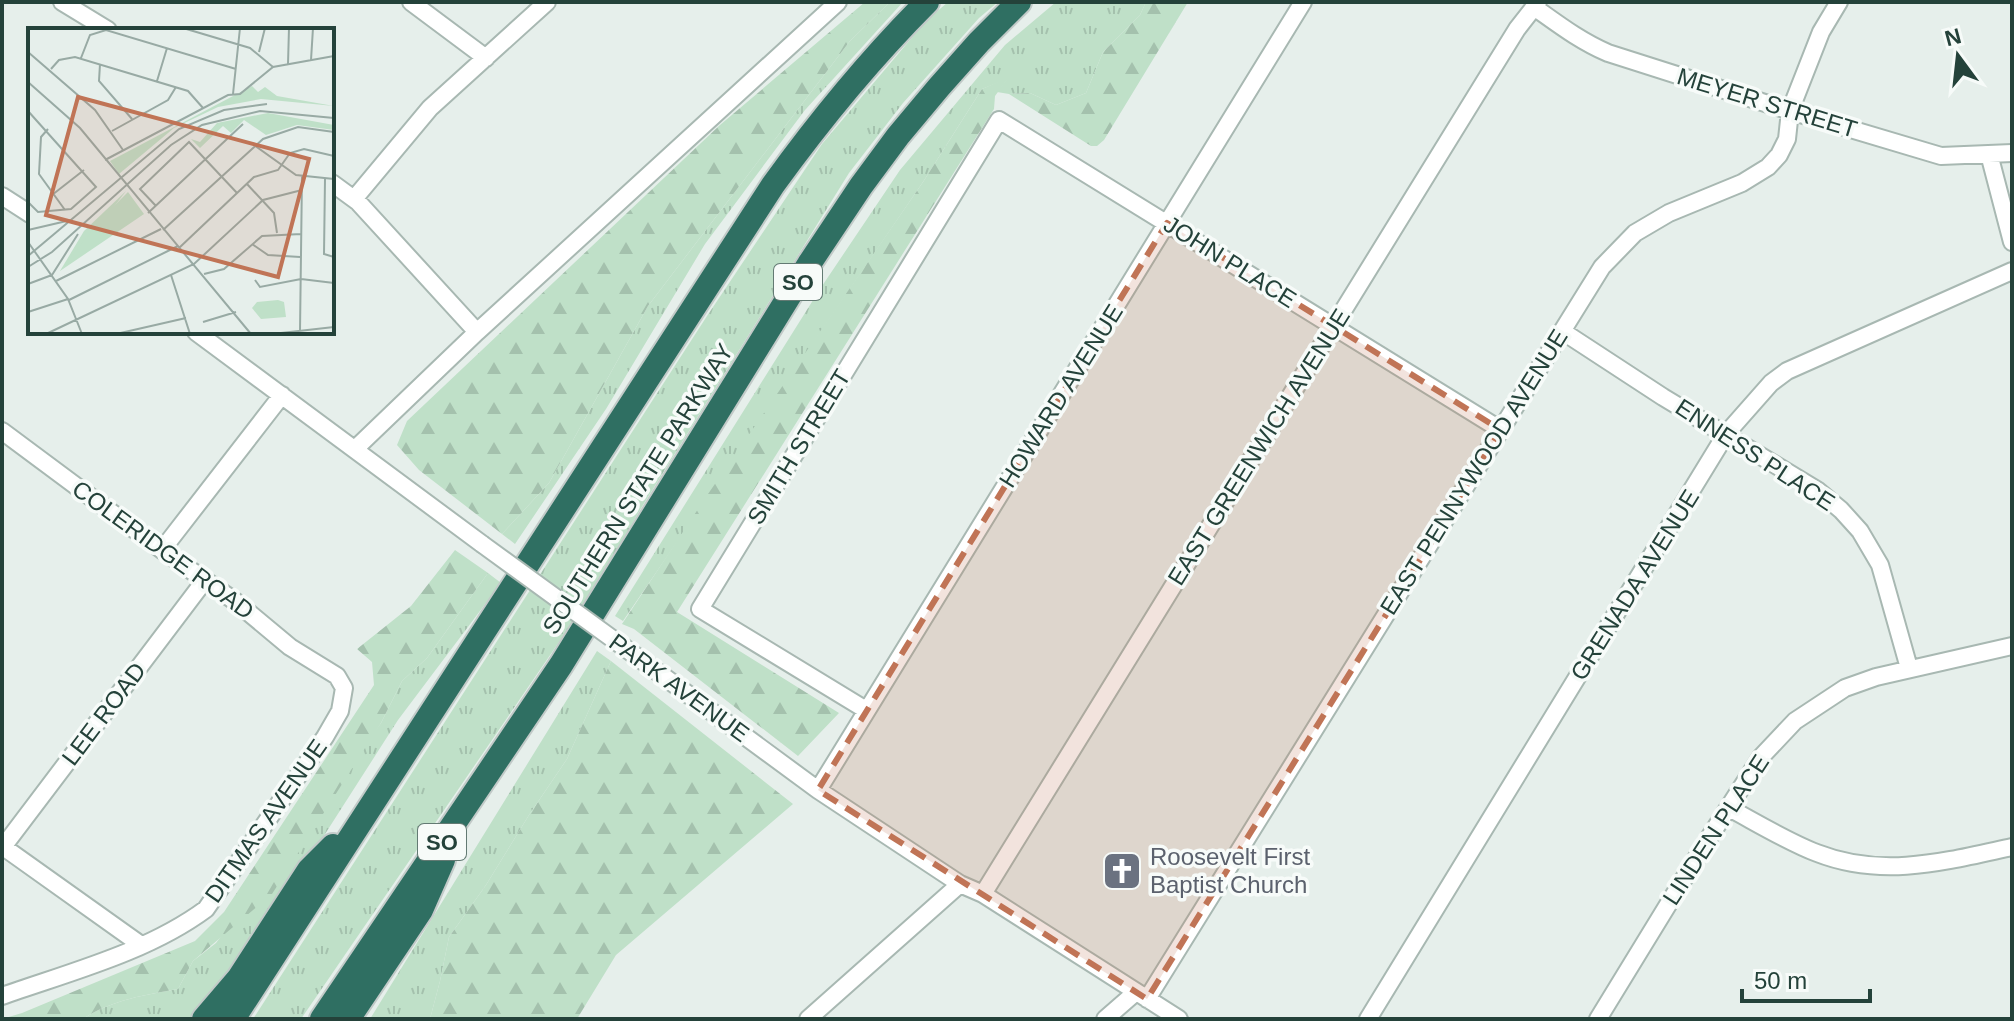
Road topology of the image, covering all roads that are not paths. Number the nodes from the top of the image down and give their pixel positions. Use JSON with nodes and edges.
{"nodes":[{"id":1,"x":62,"y":2,"type":"edge"},
{"id":2,"x":411,"y":2,"type":"edge"},
{"id":3,"x":547,"y":2,"type":"edge"},
{"id":4,"x":838,"y":2,"type":"edge"},
{"id":5,"x":927,"y":2,"type":"edge"},
{"id":6,"x":1019,"y":2,"type":"edge"},
{"id":7,"x":1303,"y":2,"type":"edge"},
{"id":8,"x":1839,"y":2,"type":"edge"},
{"id":9,"x":1536,"y":4,"type":"edge"},
{"id":10,"x":105,"y":28,"type":"edge"},
{"id":11,"x":486,"y":58,"type":"junction"},
{"id":12,"x":1790,"y":111,"type":"junction"},
{"id":13,"x":999,"y":120,"type":"joint"},
{"id":14,"x":2012,"y":153,"type":"edge"},
{"id":15,"x":1989,"y":154,"type":"junction"},
{"id":16,"x":334,"y":184,"type":"edge"},
{"id":17,"x":2,"y":196,"type":"edge"},
{"id":18,"x":354,"y":199,"type":"junction"},
{"id":19,"x":28,"y":213,"type":"edge"},
{"id":20,"x":1167,"y":223,"type":"junction"},
{"id":21,"x":2012,"y":242,"type":"edge"},
{"id":22,"x":2012,"y":271,"type":"edge"},
{"id":23,"x":1334,"y":327,"type":"junction"},
{"id":24,"x":1562,"y":331,"type":"junction"},
{"id":25,"x":477,"y":332,"type":"junction"},
{"id":26,"x":199,"y":334,"type":"edge"},
{"id":27,"x":282,"y":395,"type":"junction"},
{"id":28,"x":1501,"y":430,"type":"junction"},
{"id":29,"x":2,"y":431,"type":"edge"},
{"id":30,"x":1726,"y":434,"type":"junction"},
{"id":31,"x":355,"y":449,"type":"junction"},
{"id":32,"x":162,"y":550,"type":"junction"},
{"id":33,"x":205,"y":580,"type":"junction"},
{"id":34,"x":2012,"y":646,"type":"edge"},
{"id":35,"x":325,"y":668,"type":"joint"},
{"id":36,"x":1909,"y":668,"type":"junction"},
{"id":37,"x":866,"y":710,"type":"junction"},
{"id":38,"x":818,"y":790,"type":"junction"},
{"id":39,"x":472,"y":797,"type":"junction"},
{"id":40,"x":373,"y":803,"type":"junction"},
{"id":41,"x":1729,"y":808,"type":"junction"},
{"id":42,"x":3,"y":846,"type":"edge"},
{"id":43,"x":2012,"y":847,"type":"edge"},
{"id":44,"x":960,"y":884,"type":"junction"},
{"id":45,"x":983,"y":894,"type":"junction"},
{"id":46,"x":141,"y":945,"type":"junction"},
{"id":47,"x":2,"y":996,"type":"edge"},
{"id":48,"x":1141,"y":996,"type":"junction"},
{"id":49,"x":204,"y":1019,"type":"edge"},
{"id":50,"x":233,"y":1019,"type":"edge"},
{"id":51,"x":322,"y":1019,"type":"edge"},
{"id":52,"x":348,"y":1019,"type":"edge"},
{"id":53,"x":808,"y":1019,"type":"edge"},
{"id":54,"x":1105,"y":1019,"type":"edge"},
{"id":55,"x":1179,"y":1019,"type":"edge"},
{"id":56,"x":1368,"y":1019,"type":"edge"},
{"id":57,"x":1598,"y":1019,"type":"edge"}],
"edges":[{"from":1,"to":10,"type":"street"},
{"from":2,"to":11,"type":"street"},
{"from":3,"to":11,"type":"street"},
{"from":4,"to":25,"type":"street"},
{"from":5,"to":40,"type":"highway","name":"SOUTHERN STATE PARKWAY"},
{"from":6,"to":39,"type":"highway","name":"SOUTHERN STATE PARKWAY","number":"SO"},
{"from":7,"to":20,"type":"street","name":"HOWARD AVENUE"},
{"from":8,"to":12,"type":"street","name":"EAST PENNYWOOD AVENUE"},
{"from":9,"to":12,"type":"street","name":"MEYER STREET"},
{"from":9,"to":23,"type":"street","name":"EAST GREENWICH AVENUE"},
{"from":11,"to":18,"type":"street"},
{"from":12,"to":15,"type":"street","name":"MEYER STREET"},
{"from":12,"to":24,"type":"street","name":"EAST PENNYWOOD AVENUE"},
{"from":13,"to":20,"type":"street","name":"JOHN PLACE"},
{"from":13,"to":37,"type":"street","name":"SMITH STREET"},
{"from":14,"to":15,"type":"street","name":"MEYER STREET"},
{"from":15,"to":21,"type":"street"},
{"from":16,"to":18,"type":"street"},
{"from":17,"to":19,"type":"street"},
{"from":18,"to":25,"type":"street"},
{"from":20,"to":23,"type":"street","name":"JOHN PLACE"},
{"from":20,"to":37,"type":"street","name":"HOWARD AVENUE"},
{"from":22,"to":30,"type":"street","name":"GRENADA AVENUE"},
{"from":23,"to":28,"type":"street","name":"JOHN PLACE"},
{"from":23,"to":45,"type":"street","name":"EAST GREENWICH AVENUE"},
{"from":24,"to":28,"type":"street","name":"EAST PENNYWOOD AVENUE"},
{"from":24,"to":30,"type":"street","name":"ENNESS PLACE"},
{"from":25,"to":31,"type":"street"},
{"from":26,"to":27,"type":"street","name":"PARK AVENUE"},
{"from":27,"to":31,"type":"street","name":"PARK AVENUE"},
{"from":27,"to":32,"type":"street"},
{"from":28,"to":48,"type":"street","name":"EAST PENNYWOOD AVENUE"},
{"from":29,"to":32,"type":"street","name":"COLERIDGE ROAD"},
{"from":30,"to":36,"type":"street","name":"ENNESS PLACE"},
{"from":30,"to":56,"type":"street","name":"GRENADA AVENUE"},
{"from":31,"to":38,"type":"street","name":"PARK AVENUE","bridge":true},
{"from":32,"to":33,"type":"street","name":"COLERIDGE ROAD"},
{"from":33,"to":35,"type":"street","name":"COLERIDGE ROAD"},
{"from":33,"to":42,"type":"street","name":"LEE ROAD"},
{"from":34,"to":36,"type":"street","name":"LINDEN PLACE"},
{"from":35,"to":46,"type":"street","name":"DITMAS AVENUE"},
{"from":36,"to":41,"type":"street","name":"LINDEN PLACE"},
{"from":37,"to":38,"type":"street","name":"HOWARD AVENUE"},
{"from":38,"to":44,"type":"street","name":"PARK AVENUE"},
{"from":39,"to":51,"type":"highway","name":"SOUTHERN STATE PARKWAY","number":"SO"},
{"from":39,"to":52,"type":"highway"},
{"from":40,"to":49,"type":"highway"},
{"from":40,"to":50,"type":"highway","name":"SOUTHERN STATE PARKWAY"},
{"from":41,"to":43,"type":"street"},
{"from":41,"to":57,"type":"street","name":"LINDEN PLACE"},
{"from":42,"to":46,"type":"street"},
{"from":44,"to":45,"type":"street","name":"PARK AVENUE"},
{"from":44,"to":53,"type":"street"},
{"from":45,"to":48,"type":"street","name":"PARK AVENUE"},
{"from":46,"to":47,"type":"street","name":"DITMAS AVENUE"},
{"from":48,"to":54,"type":"street","name":"EAST PENNYWOOD AVENUE"},
{"from":48,"to":55,"type":"street","name":"PARK AVENUE"}]}
